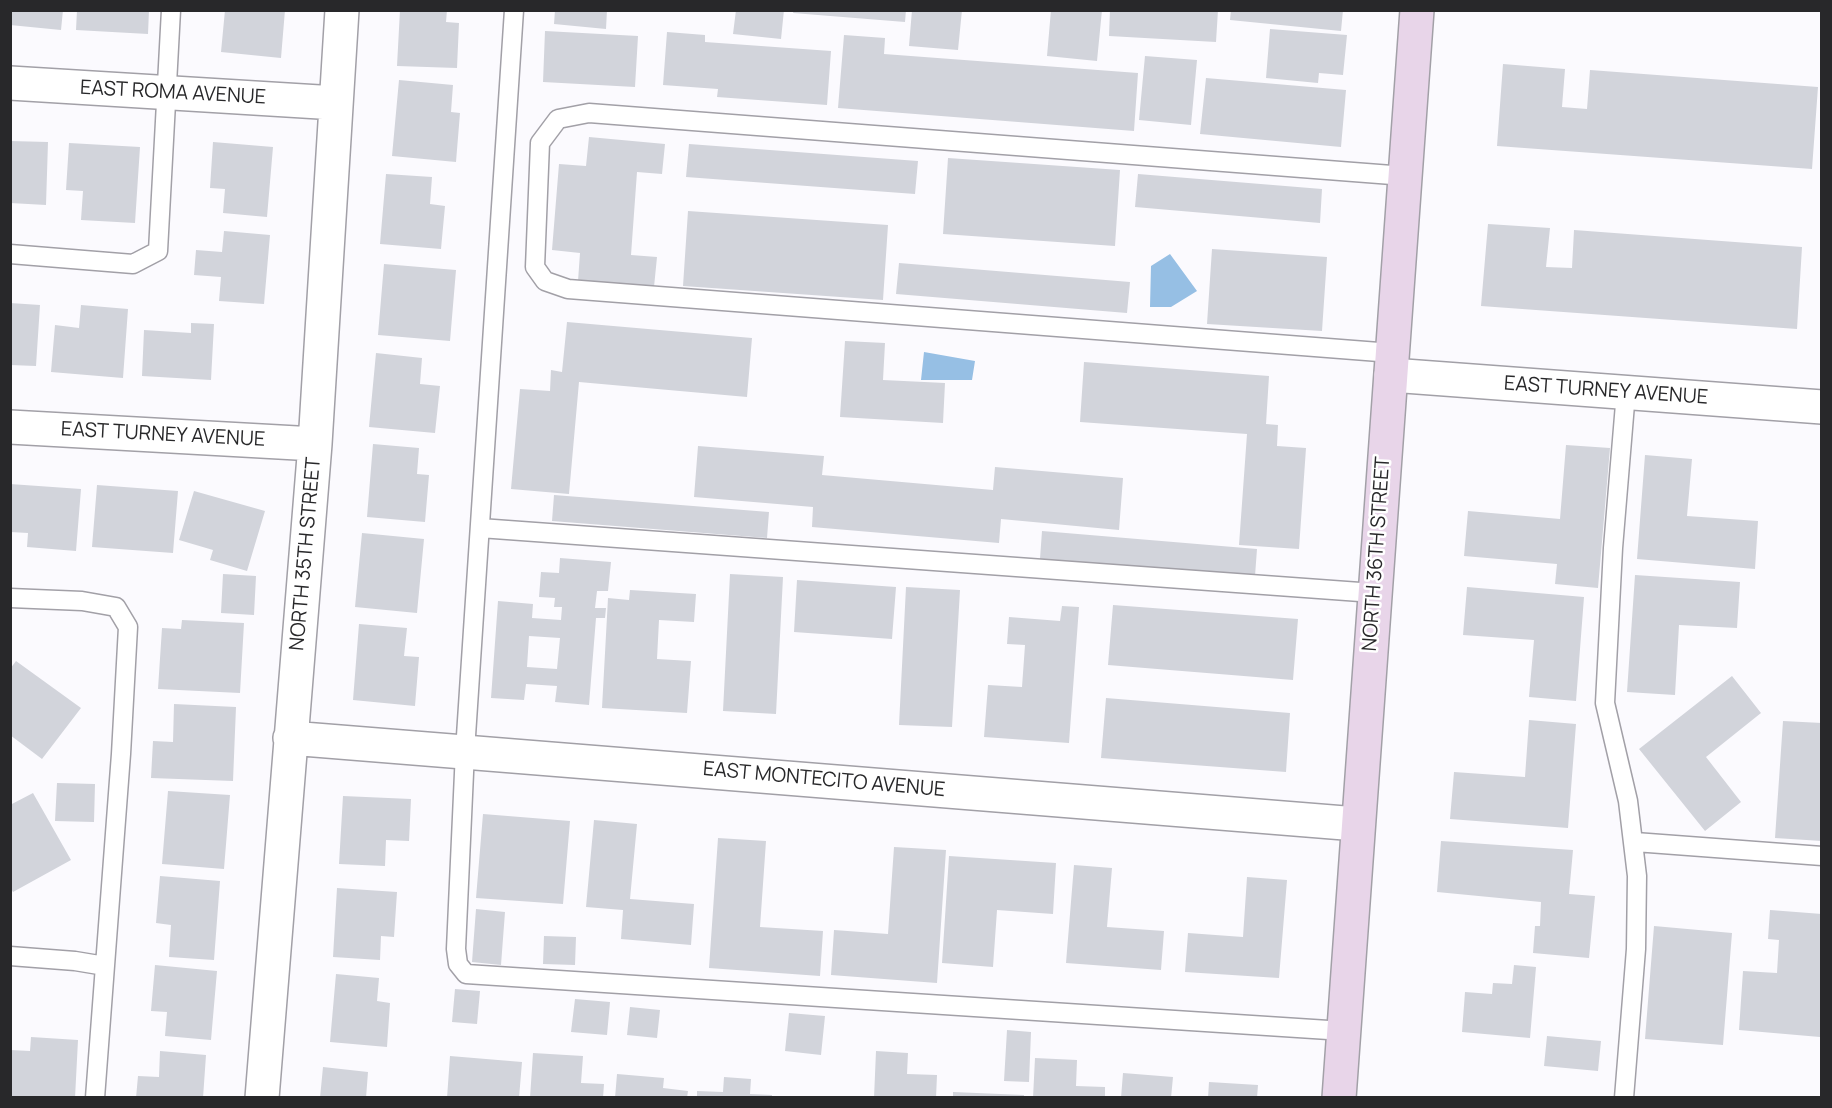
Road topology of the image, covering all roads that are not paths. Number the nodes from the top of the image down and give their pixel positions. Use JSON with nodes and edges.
{"nodes":[{"id":1,"x":171,"y":10,"type":"edge"},
{"id":2,"x":342,"y":10,"type":"edge"},
{"id":3,"x":514,"y":10,"type":"edge"},
{"id":4,"x":1417,"y":10,"type":"edge"},
{"id":5,"x":10,"y":83,"type":"edge"},
{"id":6,"x":167,"y":93,"type":"junction"},
{"id":7,"x":336,"y":103,"type":"junction"},
{"id":8,"x":1405,"y":176,"type":"junction"},
{"id":9,"x":10,"y":254,"type":"edge"},
{"id":10,"x":1392,"y":364,"type":"junction"},
{"id":11,"x":1626,"y":392,"type":"junction"},
{"id":12,"x":1821,"y":407,"type":"edge"},
{"id":13,"x":10,"y":426,"type":"edge"},
{"id":14,"x":315,"y":444,"type":"junction"},
{"id":15,"x":480,"y":528,"type":"junction"},
{"id":16,"x":1374,"y":593,"type":"junction"},
{"id":17,"x":10,"y":598,"type":"edge"},
{"id":18,"x":290,"y":738,"type":"junction"},
{"id":19,"x":465,"y":751,"type":"junction"},
{"id":20,"x":1357,"y":824,"type":"junction"},
{"id":21,"x":1635,"y":842,"type":"junction"},
{"id":22,"x":1821,"y":856,"type":"edge"},
{"id":23,"x":10,"y":956,"type":"edge"},
{"id":24,"x":105,"y":966,"type":"junction"},
{"id":25,"x":1344,"y":1031,"type":"junction"},
{"id":26,"x":1344,"y":1097,"type":"edge"},
{"id":27,"x":94,"y":1098,"type":"edge"},
{"id":28,"x":262,"y":1098,"type":"edge"},
{"id":29,"x":1624,"y":1098,"type":"edge"}],
"edges":[{"from":1,"to":6,"type":"lane"},
{"from":2,"to":7,"type":"street","name":"NORTH 35TH STREET"},
{"from":3,"to":15,"type":"lane"},
{"from":4,"to":8,"type":"main road","name":"NORTH 36TH STREET"},
{"from":5,"to":6,"type":"street","name":"EAST ROMA AVENUE"},
{"from":6,"to":7,"type":"street","name":"EAST ROMA AVENUE"},
{"from":6,"to":9,"type":"lane"},
{"from":7,"to":14,"type":"street","name":"NORTH 35TH STREET"},
{"from":8,"to":10,"type":"main road","name":"NORTH 36TH STREET"},
{"from":8,"to":10,"type":"lane"},
{"from":10,"to":11,"type":"street","name":"EAST TURNEY AVENUE"},
{"from":10,"to":16,"type":"main road","name":"NORTH 36TH STREET"},
{"from":11,"to":12,"type":"street","name":"EAST TURNEY AVENUE"},
{"from":11,"to":21,"type":"lane"},
{"from":13,"to":14,"type":"street","name":"EAST TURNEY AVENUE"},
{"from":14,"to":18,"type":"street","name":"NORTH 35TH STREET"},
{"from":15,"to":16,"type":"lane"},
{"from":15,"to":19,"type":"lane"},
{"from":16,"to":20,"type":"main road","name":"NORTH 36TH STREET"},
{"from":17,"to":24,"type":"lane"},
{"from":18,"to":19,"type":"street","name":"EAST MONTECITO AVENUE"},
{"from":18,"to":28,"type":"street","name":"NORTH 35TH STREET"},
{"from":19,"to":20,"type":"street","name":"EAST MONTECITO AVENUE"},
{"from":19,"to":25,"type":"lane"},
{"from":20,"to":25,"type":"main road","name":"NORTH 36TH STREET"},
{"from":21,"to":22,"type":"lane"},
{"from":21,"to":29,"type":"lane"},
{"from":23,"to":24,"type":"lane"},
{"from":24,"to":27,"type":"lane"},
{"from":25,"to":26,"type":"main road","name":"NORTH 36TH STREET"}]}
